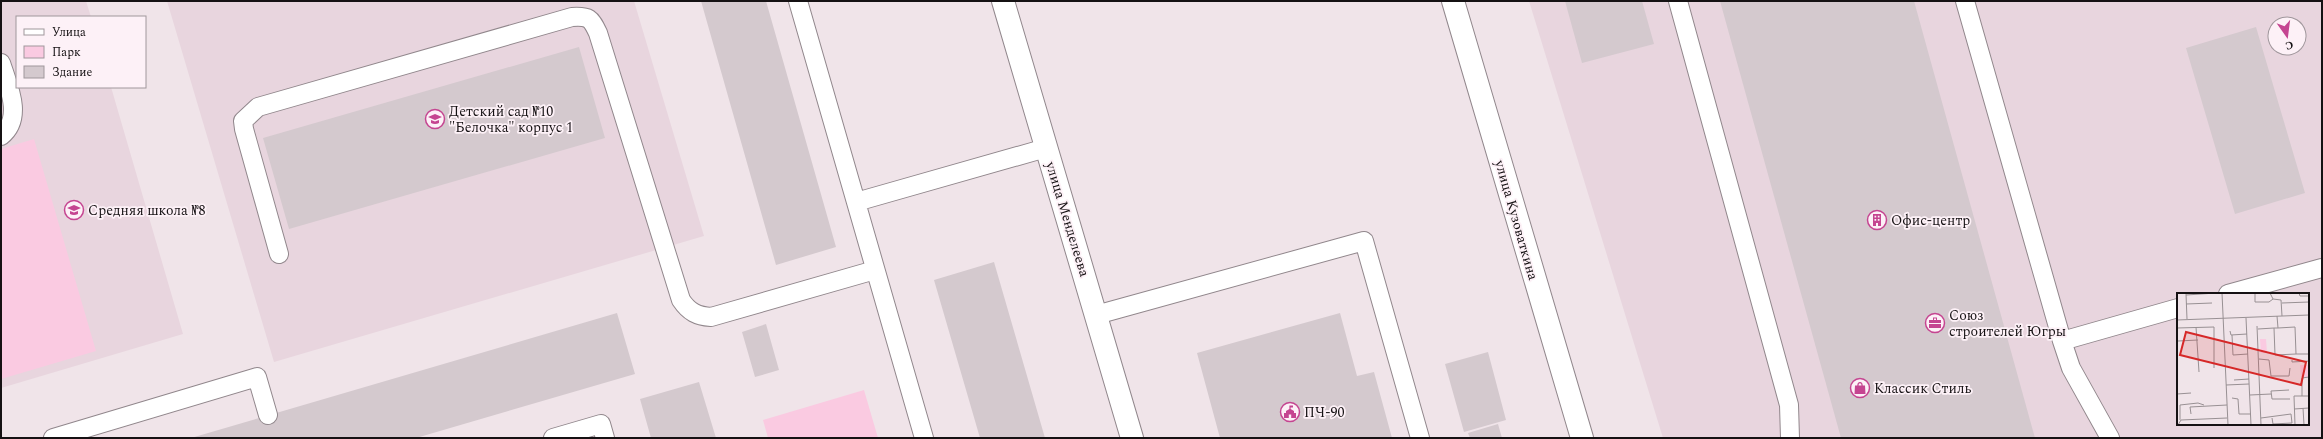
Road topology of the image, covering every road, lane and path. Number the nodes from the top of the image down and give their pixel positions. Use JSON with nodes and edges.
{"nodes":[{"id":1,"x":798,"y":1,"type":"edge"},
{"id":2,"x":1002,"y":1,"type":"edge"},
{"id":3,"x":1453,"y":1,"type":"edge"},
{"id":4,"x":1678,"y":1,"type":"edge"},
{"id":5,"x":1964,"y":1,"type":"edge"},
{"id":6,"x":1,"y":63,"type":"edge"},
{"id":7,"x":1,"y":136,"type":"edge"},
{"id":8,"x":1046,"y":148,"type":"junction"},
{"id":9,"x":856,"y":202,"type":"junction"},
{"id":10,"x":278,"y":254,"type":"dead end"},
{"id":11,"x":2322,"y":268,"type":"edge"},
{"id":12,"x":875,"y":270,"type":"junction"},
{"id":13,"x":2232,"y":293,"type":"edge"},
{"id":14,"x":2177,"y":308,"type":"edge"},
{"id":15,"x":1096,"y":315,"type":"junction"},
{"id":16,"x":2062,"y":341,"type":"junction"},
{"id":17,"x":268,"y":415,"type":"dead end"},
{"id":18,"x":53,"y":438,"type":"edge"},
{"id":19,"x":553,"y":438,"type":"edge"},
{"id":20,"x":605,"y":438,"type":"edge"},
{"id":21,"x":924,"y":438,"type":"edge"},
{"id":22,"x":1132,"y":438,"type":"edge"},
{"id":23,"x":1420,"y":438,"type":"edge"},
{"id":24,"x":1582,"y":438,"type":"edge"},
{"id":25,"x":1790,"y":438,"type":"edge"},
{"id":26,"x":2110,"y":438,"type":"edge"}],
"edges":[{"from":1,"to":9,"type":"lane"},
{"from":2,"to":8,"type":"street","name":"улица Менделеева"},
{"from":3,"to":24,"type":"street","name":"улица Кузоваткина"},
{"from":4,"to":25,"type":"lane"},
{"from":5,"to":16,"type":"lane"},
{"from":6,"to":7,"type":"lane"},
{"from":8,"to":9,"type":"lane"},
{"from":8,"to":15,"type":"street","name":"улица Менделеева"},
{"from":9,"to":12,"type":"lane"},
{"from":10,"to":12,"type":"lane"},
{"from":11,"to":13,"type":"lane"},
{"from":12,"to":21,"type":"lane"},
{"from":14,"to":16,"type":"lane"},
{"from":15,"to":22,"type":"street","name":"улица Менделеева"},
{"from":15,"to":23,"type":"lane"},
{"from":16,"to":26,"type":"lane"},
{"from":17,"to":18,"type":"lane"},
{"from":19,"to":20,"type":"lane"}]}
